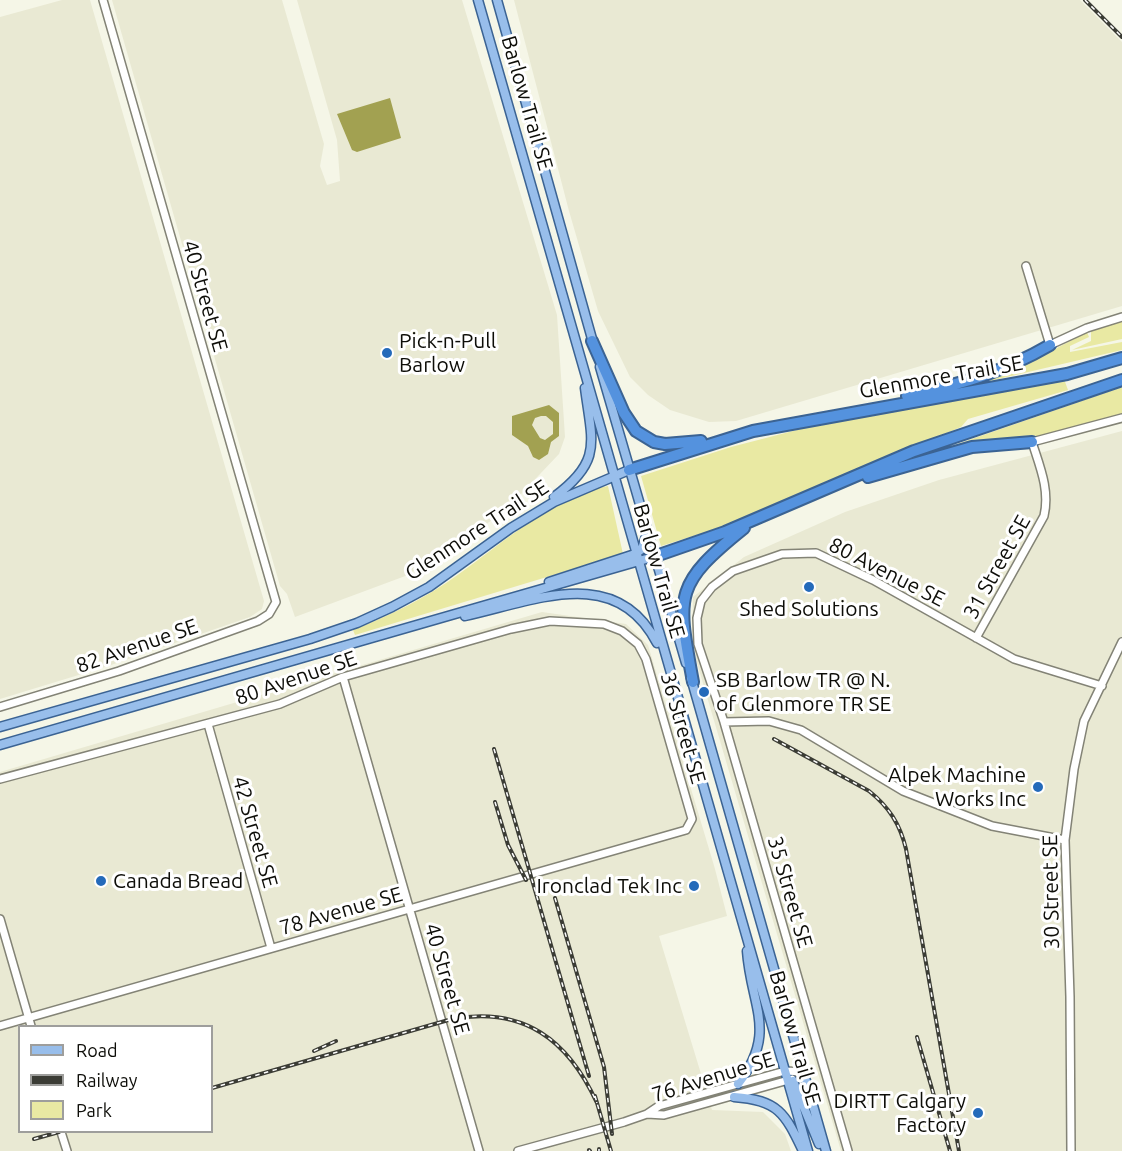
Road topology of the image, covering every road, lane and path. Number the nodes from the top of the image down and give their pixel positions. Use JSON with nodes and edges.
{"nodes":[{"id":1,"x":103,"y":0,"type":"edge"},
{"id":2,"x":478,"y":0,"type":"edge"},
{"id":3,"x":495,"y":0,"type":"edge"},
{"id":4,"x":1026,"y":266,"type":"dead end"},
{"id":5,"x":1122,"y":317,"type":"edge"},
{"id":6,"x":592,"y":341,"type":"junction"},
{"id":7,"x":1050,"y":345,"type":"junction"},
{"id":8,"x":580,"y":354,"type":"junction"},
{"id":9,"x":1122,"y":358,"type":"edge"},
{"id":10,"x":1122,"y":380,"type":"edge"},
{"id":11,"x":1122,"y":418,"type":"edge"},
{"id":12,"x":808,"y":420,"type":"junction"},
{"id":13,"x":731,"y":437,"type":"junction"},
{"id":14,"x":1032,"y":442,"type":"junction"},
{"id":15,"x":629,"y":470,"type":"junction"},
{"id":16,"x":614,"y":476,"type":"junction"},
{"id":17,"x":816,"y":493,"type":"junction"},
{"id":18,"x":531,"y":515,"type":"junction"},
{"id":19,"x":757,"y":518,"type":"junction"},
{"id":20,"x":647,"y":533,"type":"junction"},
{"id":21,"x":653,"y":556,"type":"junction"},
{"id":22,"x":636,"y":558,"type":"junction"},
{"id":23,"x":276,"y":602,"type":"joint"},
{"id":24,"x":433,"y":620,"type":"junction"},
{"id":25,"x":604,"y":624,"type":"joint"},
{"id":26,"x":976,"y":638,"type":"junction"},
{"id":27,"x":1122,"y":642,"type":"edge"},
{"id":28,"x":698,"y":644,"type":"joint"},
{"id":29,"x":669,"y":668,"type":"junction"},
{"id":30,"x":343,"y":677,"type":"junction"},
{"id":31,"x":693,"y":682,"type":"junction"},
{"id":32,"x":1102,"y":686,"type":"junction"},
{"id":33,"x":0,"y":707,"type":"edge"},
{"id":34,"x":724,"y":722,"type":"junction"},
{"id":35,"x":208,"y":724,"type":"junction"},
{"id":36,"x":0,"y":727,"type":"edge"},
{"id":37,"x":0,"y":745,"type":"edge"},
{"id":38,"x":0,"y":779,"type":"edge"},
{"id":39,"x":690,"y":826,"type":"joint"},
{"id":40,"x":1065,"y":840,"type":"junction"},
{"id":41,"x":410,"y":910,"type":"junction"},
{"id":42,"x":0,"y":919,"type":"edge"},
{"id":43,"x":746,"y":932,"type":"junction"},
{"id":44,"x":271,"y":948,"type":"junction"},
{"id":45,"x":29,"y":1018,"type":"junction"},
{"id":46,"x":31,"y":1025,"type":"edge"},
{"id":47,"x":0,"y":1026,"type":"edge"},
{"id":48,"x":785,"y":1071,"type":"junction"},
{"id":49,"x":804,"y":1072,"type":"junction"},
{"id":50,"x":790,"y":1080,"type":"junction"},
{"id":51,"x":738,"y":1084,"type":"junction"},
{"id":52,"x":734,"y":1097,"type":"junction"},
{"id":53,"x":647,"y":1114,"type":"junction"},
{"id":54,"x":62,"y":1133,"type":"edge"},
{"id":55,"x":67,"y":1151,"type":"edge"},
{"id":56,"x":479,"y":1151,"type":"edge"},
{"id":57,"x":518,"y":1151,"type":"edge"},
{"id":58,"x":803,"y":1151,"type":"edge"},
{"id":59,"x":808,"y":1151,"type":"edge"},
{"id":60,"x":824,"y":1151,"type":"edge"},
{"id":61,"x":848,"y":1151,"type":"edge"},
{"id":62,"x":1071,"y":1151,"type":"edge"}],
"edges":[{"from":1,"to":23,"type":"street","name":"40 Street SE"},
{"from":2,"to":8,"type":"main road","name":"Barlow Trail SE"},
{"from":3,"to":6,"type":"main road","name":"Barlow Trail SE"},
{"from":4,"to":7,"type":"street"},
{"from":5,"to":7,"type":"street","name":"Glenmore Trail SE"},
{"from":6,"to":13,"type":"highway"},
{"from":6,"to":15,"type":"main road","name":"Barlow Trail SE"},
{"from":7,"to":12,"type":"highway"},
{"from":8,"to":16,"type":"main road","name":"Barlow Trail SE"},
{"from":8,"to":18,"type":"main road"},
{"from":9,"to":12,"type":"highway","name":"Glenmore Trail SE"},
{"from":10,"to":17,"type":"highway"},
{"from":11,"to":14,"type":"street"},
{"from":12,"to":13,"type":"highway","name":"Glenmore Trail SE"},
{"from":13,"to":15,"type":"highway","name":"Glenmore Trail SE"},
{"from":14,"to":17,"type":"highway"},
{"from":14,"to":26,"type":"street","name":"31 Street SE"},
{"from":15,"to":16,"type":"main road","name":"Glenmore Trail SE"},
{"from":15,"to":20,"type":"main road","name":"Barlow Trail SE"},
{"from":16,"to":18,"type":"main road","name":"Glenmore Trail SE"},
{"from":16,"to":22,"type":"main road","name":"Barlow Trail SE"},
{"from":17,"to":19,"type":"highway"},
{"from":18,"to":36,"type":"main road","name":"Glenmore Trail SE"},
{"from":19,"to":21,"type":"highway"},
{"from":19,"to":31,"type":"highway"},
{"from":20,"to":21,"type":"main road","name":"Barlow Trail SE"},
{"from":20,"to":22,"type":"main road"},
{"from":21,"to":22,"type":"main road"},
{"from":21,"to":31,"type":"main road","name":"Barlow Trail SE"},
{"from":22,"to":24,"type":"main road"},
{"from":22,"to":29,"type":"main road","name":"Barlow Trail SE"},
{"from":23,"to":33,"type":"street","name":"82 Avenue SE"},
{"from":24,"to":29,"type":"main road"},
{"from":24,"to":37,"type":"main road"},
{"from":25,"to":30,"type":"street","name":"80 Avenue SE"},
{"from":25,"to":39,"type":"street","name":"36 Street SE"},
{"from":26,"to":28,"type":"street","name":"80 Avenue SE"},
{"from":26,"to":32,"type":"street","name":"80 Avenue SE"},
{"from":27,"to":32,"type":"street","name":"30 Street SE"},
{"from":28,"to":34,"type":"street","name":"35 Street SE"},
{"from":29,"to":43,"type":"main road","name":"Barlow Trail SE"},
{"from":30,"to":35,"type":"street","name":"80 Avenue SE"},
{"from":30,"to":41,"type":"street","name":"40 Street SE"},
{"from":31,"to":49,"type":"main road","name":"Barlow Trail SE"},
{"from":32,"to":40,"type":"street","name":"30 Street SE"},
{"from":34,"to":40,"type":"street"},
{"from":34,"to":61,"type":"street","name":"35 Street SE"},
{"from":35,"to":38,"type":"street","name":"80 Avenue SE"},
{"from":35,"to":44,"type":"street","name":"42 Street SE"},
{"from":39,"to":41,"type":"street","name":"78 Avenue SE"},
{"from":40,"to":62,"type":"street","name":"30 Street SE"},
{"from":41,"to":44,"type":"street","name":"78 Avenue SE"},
{"from":41,"to":56,"type":"street","name":"40 Street SE"},
{"from":42,"to":45,"type":"street"},
{"from":43,"to":48,"type":"main road","name":"Barlow Trail SE"},
{"from":43,"to":51,"type":"main road"},
{"from":44,"to":45,"type":"street","name":"78 Avenue SE"},
{"from":45,"to":46,"type":"street"},
{"from":45,"to":47,"type":"street","name":"78 Avenue SE"},
{"from":48,"to":49,"type":"street","name":"76 Avenue SE"},
{"from":48,"to":50,"type":"main road","name":"Barlow Trail SE"},
{"from":48,"to":51,"type":"street","name":"76 Avenue SE"},
{"from":49,"to":50,"type":"street","name":"76 Avenue SE"},
{"from":49,"to":60,"type":"main road","name":"Barlow Trail SE"},
{"from":50,"to":52,"type":"street","name":"76 Avenue SE"},
{"from":50,"to":59,"type":"main road","name":"Barlow Trail SE"},
{"from":50,"to":60,"type":"main road"},
{"from":51,"to":53,"type":"street","name":"76 Avenue SE"},
{"from":52,"to":53,"type":"street","name":"76 Avenue SE"},
{"from":52,"to":58,"type":"main road"},
{"from":53,"to":57,"type":"street","name":"76 Avenue SE"},
{"from":54,"to":55,"type":"street"}]}
